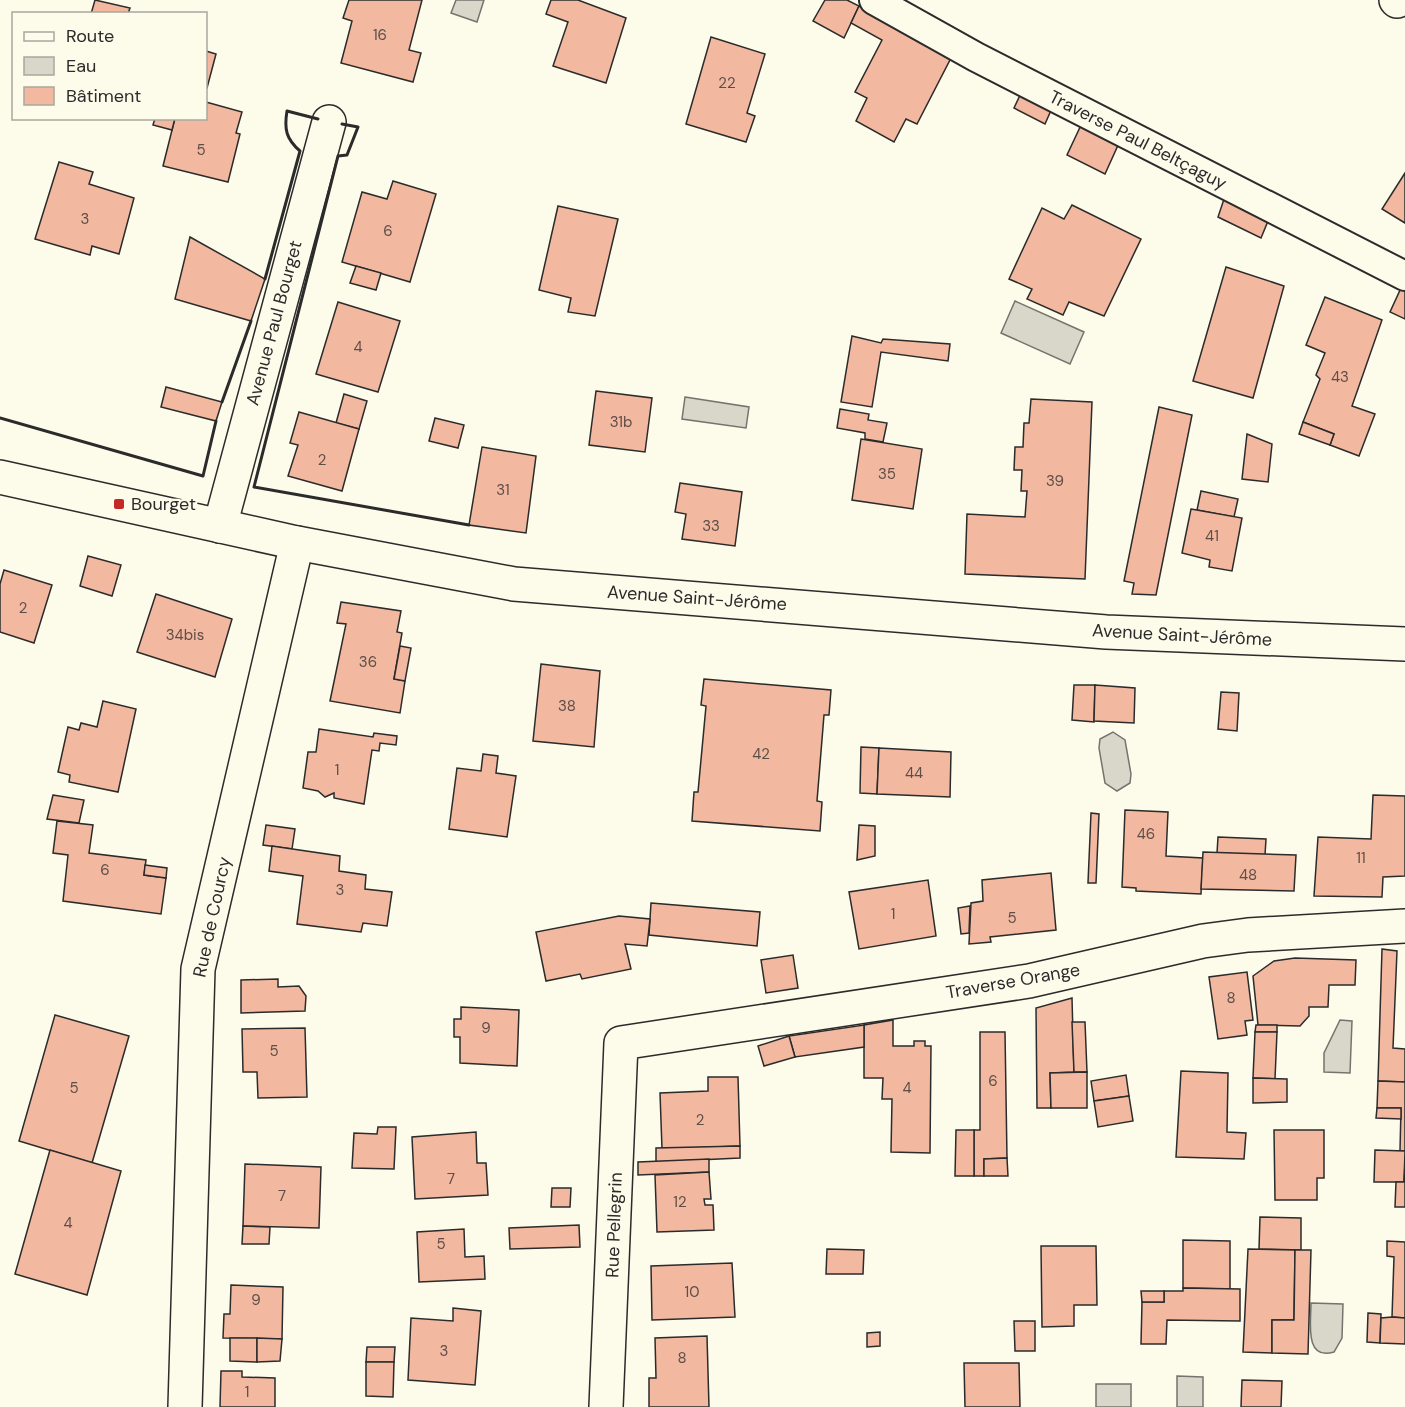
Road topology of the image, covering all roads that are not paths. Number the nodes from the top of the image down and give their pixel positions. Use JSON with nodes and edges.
{"nodes":[{"id":1,"x":874,"y":0,"type":"edge"},
{"id":2,"x":329,"y":122,"type":"dead end"},
{"id":3,"x":1405,"y":276,"type":"edge"},
{"id":4,"x":0,"y":477,"type":"edge"},
{"id":5,"x":220,"y":526,"type":"junction"},
{"id":6,"x":297,"y":543,"type":"junction"},
{"id":7,"x":1405,"y":644,"type":"edge"},
{"id":8,"x":1405,"y":926,"type":"edge"},
{"id":9,"x":621,"y":1043,"type":"joint"},
{"id":10,"x":185,"y":1407,"type":"edge"},
{"id":11,"x":606,"y":1407,"type":"edge"}],
"edges":[{"from":1,"to":3,"type":"street","name":"Traverse Paul Beltçaguy"},
{"from":2,"to":5,"type":"street","name":"Avenue Paul Bourget"},
{"from":4,"to":5,"type":"street","name":"Avenue Saint-Jérôme"},
{"from":5,"to":6,"type":"street","name":"Avenue Saint-Jérôme"},
{"from":6,"to":7,"type":"street","name":"Avenue Saint-Jérôme"},
{"from":6,"to":10,"type":"street","name":"Rue de Courcy"},
{"from":8,"to":9,"type":"street","name":"Traverse Orange"},
{"from":9,"to":11,"type":"street","name":"Rue Pellegrin"}]}
